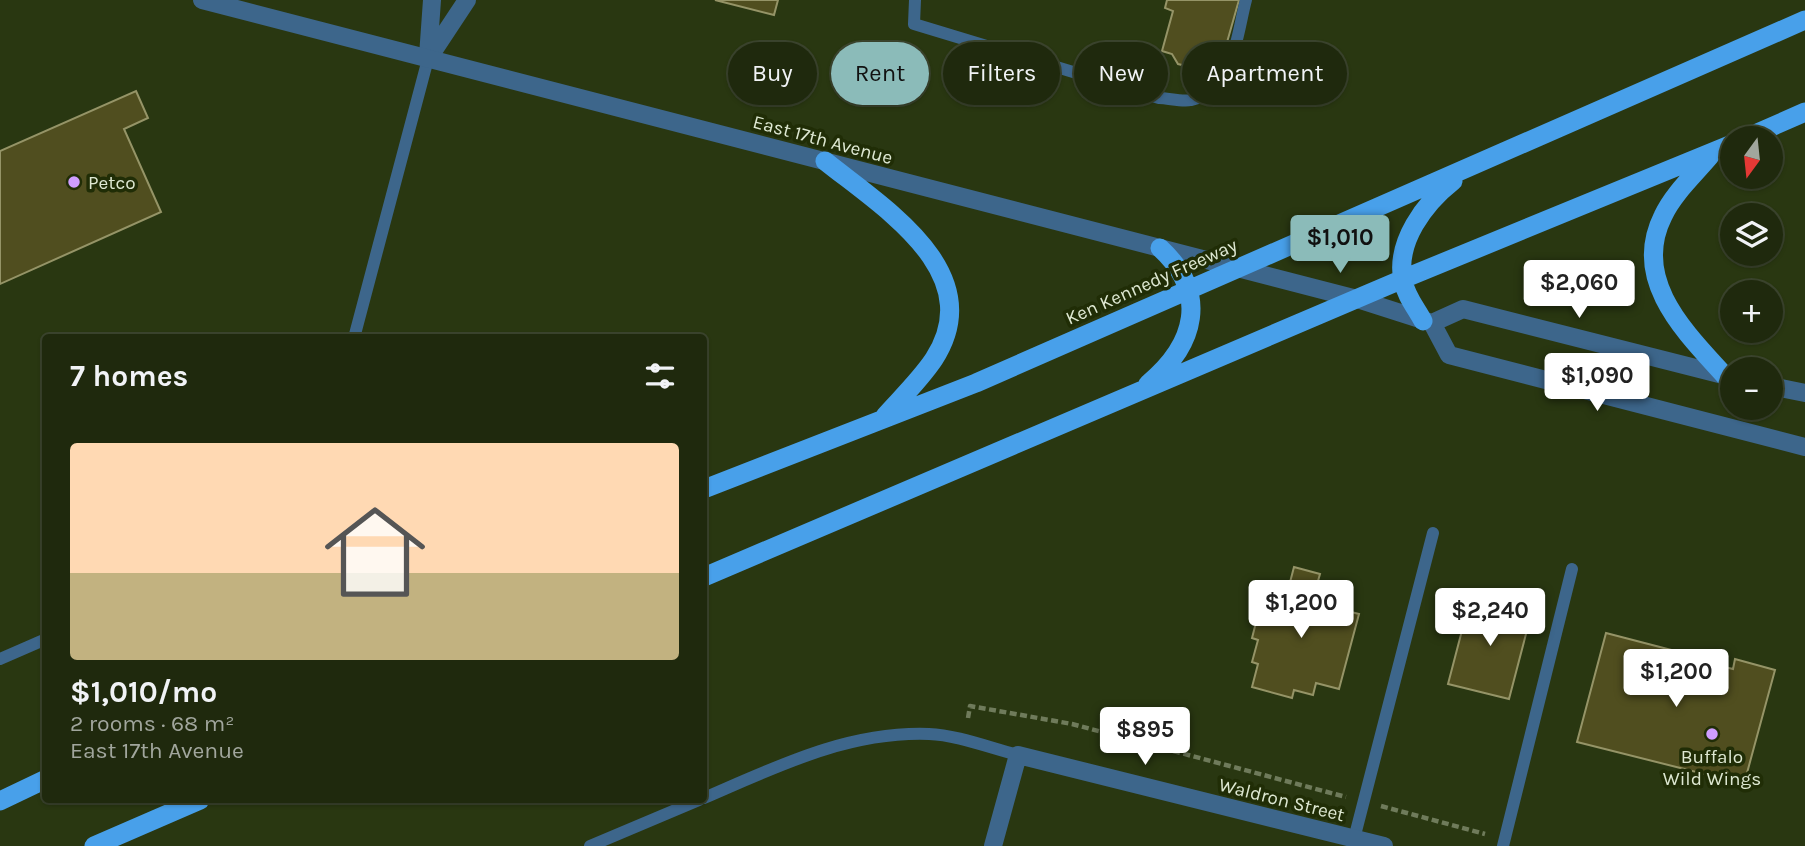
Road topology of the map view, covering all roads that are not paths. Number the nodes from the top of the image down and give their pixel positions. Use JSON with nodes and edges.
{"nodes":[{"id":1,"x":202,"y":0,"type":"edge"},
{"id":2,"x":432,"y":0,"type":"edge"},
{"id":3,"x":467,"y":0,"type":"edge"},
{"id":4,"x":915,"y":0,"type":"edge"},
{"id":5,"x":1246,"y":0,"type":"edge"},
{"id":6,"x":1805,"y":20,"type":"edge"},
{"id":7,"x":428,"y":59,"type":"junction"},
{"id":8,"x":1805,"y":112,"type":"edge"},
{"id":9,"x":1773,"y":126,"type":"edge"},
{"id":10,"x":1720,"y":150,"type":"edge"},
{"id":11,"x":1713,"y":153,"type":"junction"},
{"id":12,"x":825,"y":161,"type":"junction"},
{"id":13,"x":1473,"y":165,"type":"junction"},
{"id":14,"x":1160,"y":248,"type":"junction"},
{"id":15,"x":1237,"y":268,"type":"junction"},
{"id":16,"x":1403,"y":279,"type":"junction"},
{"id":17,"x":1190,"y":289,"type":"junction"},
{"id":18,"x":1357,"y":299,"type":"junction"},
{"id":19,"x":1427,"y":322,"type":"junction"},
{"id":20,"x":355,"y":334,"type":"edge"},
{"id":21,"x":1720,"y":366,"type":"edge"},
{"id":22,"x":1720,"y":374,"type":"edge"},
{"id":23,"x":1783,"y":388,"type":"edge"},
{"id":24,"x":1805,"y":393,"type":"edge"},
{"id":25,"x":1136,"y":394,"type":"junction"},
{"id":26,"x":883,"y":418,"type":"junction"},
{"id":27,"x":1805,"y":447,"type":"edge"},
{"id":28,"x":707,"y":488,"type":"edge"},
{"id":29,"x":1433,"y":533,"type":"dead end"},
{"id":30,"x":1572,"y":569,"type":"dead end"},
{"id":31,"x":707,"y":576,"type":"edge"},
{"id":32,"x":42,"y":641,"type":"edge"},
{"id":33,"x":0,"y":659,"type":"edge"},
{"id":34,"x":1018,"y":755,"type":"junction"},
{"id":35,"x":42,"y":781,"type":"edge"},
{"id":36,"x":707,"y":797,"type":"edge"},
{"id":37,"x":0,"y":801,"type":"edge"},
{"id":38,"x":193,"y":803,"type":"edge"},
{"id":39,"x":692,"y":803,"type":"edge"},
{"id":40,"x":1354,"y":839,"type":"junction"},
{"id":41,"x":1504,"y":842,"type":"edge"},
{"id":42,"x":1377,"y":845,"type":"edge"},
{"id":43,"x":94,"y":846,"type":"edge"},
{"id":44,"x":590,"y":846,"type":"edge"},
{"id":45,"x":993,"y":846,"type":"edge"}],
"edges":[{"from":1,"to":7,"type":"street","name":"East 17th Avenue"},
{"from":2,"to":7,"type":"street"},
{"from":3,"to":7,"type":"street"},
{"from":4,"to":5,"type":"lane"},
{"from":6,"to":13,"type":"highway","name":"Ken Kennedy Freeway"},
{"from":7,"to":12,"type":"street","name":"East 17th Avenue"},
{"from":7,"to":20,"type":"lane"},
{"from":8,"to":9,"type":"highway"},
{"from":10,"to":11,"type":"highway"},
{"from":11,"to":16,"type":"highway"},
{"from":11,"to":21,"type":"highway"},
{"from":12,"to":14,"type":"street","name":"East 17th Avenue"},
{"from":12,"to":26,"type":"highway"},
{"from":13,"to":15,"type":"highway","name":"Ken Kennedy Freeway"},
{"from":13,"to":16,"type":"highway"},
{"from":14,"to":15,"type":"street","name":"East 17th Avenue"},
{"from":14,"to":17,"type":"highway"},
{"from":15,"to":17,"type":"highway","name":"Ken Kennedy Freeway"},
{"from":15,"to":18,"type":"street","name":"East 17th Avenue"},
{"from":16,"to":18,"type":"highway"},
{"from":16,"to":19,"type":"highway"},
{"from":17,"to":25,"type":"highway"},
{"from":17,"to":26,"type":"highway","name":"Ken Kennedy Freeway"},
{"from":18,"to":19,"type":"street","name":"East 17th Avenue"},
{"from":18,"to":25,"type":"highway"},
{"from":19,"to":22,"type":"street"},
{"from":19,"to":27,"type":"street"},
{"from":23,"to":24,"type":"street"},
{"from":25,"to":31,"type":"highway"},
{"from":26,"to":28,"type":"highway","name":"Ken Kennedy Freeway"},
{"from":29,"to":40,"type":"lane"},
{"from":30,"to":41,"type":"lane"},
{"from":32,"to":33,"type":"lane"},
{"from":34,"to":36,"type":"lane"},
{"from":34,"to":40,"type":"street","name":"Waldron Street"},
{"from":34,"to":45,"type":"street"},
{"from":35,"to":37,"type":"highway"},
{"from":38,"to":43,"type":"highway"},
{"from":39,"to":44,"type":"lane"},
{"from":40,"to":42,"type":"street","name":"Waldron Street"}]}
